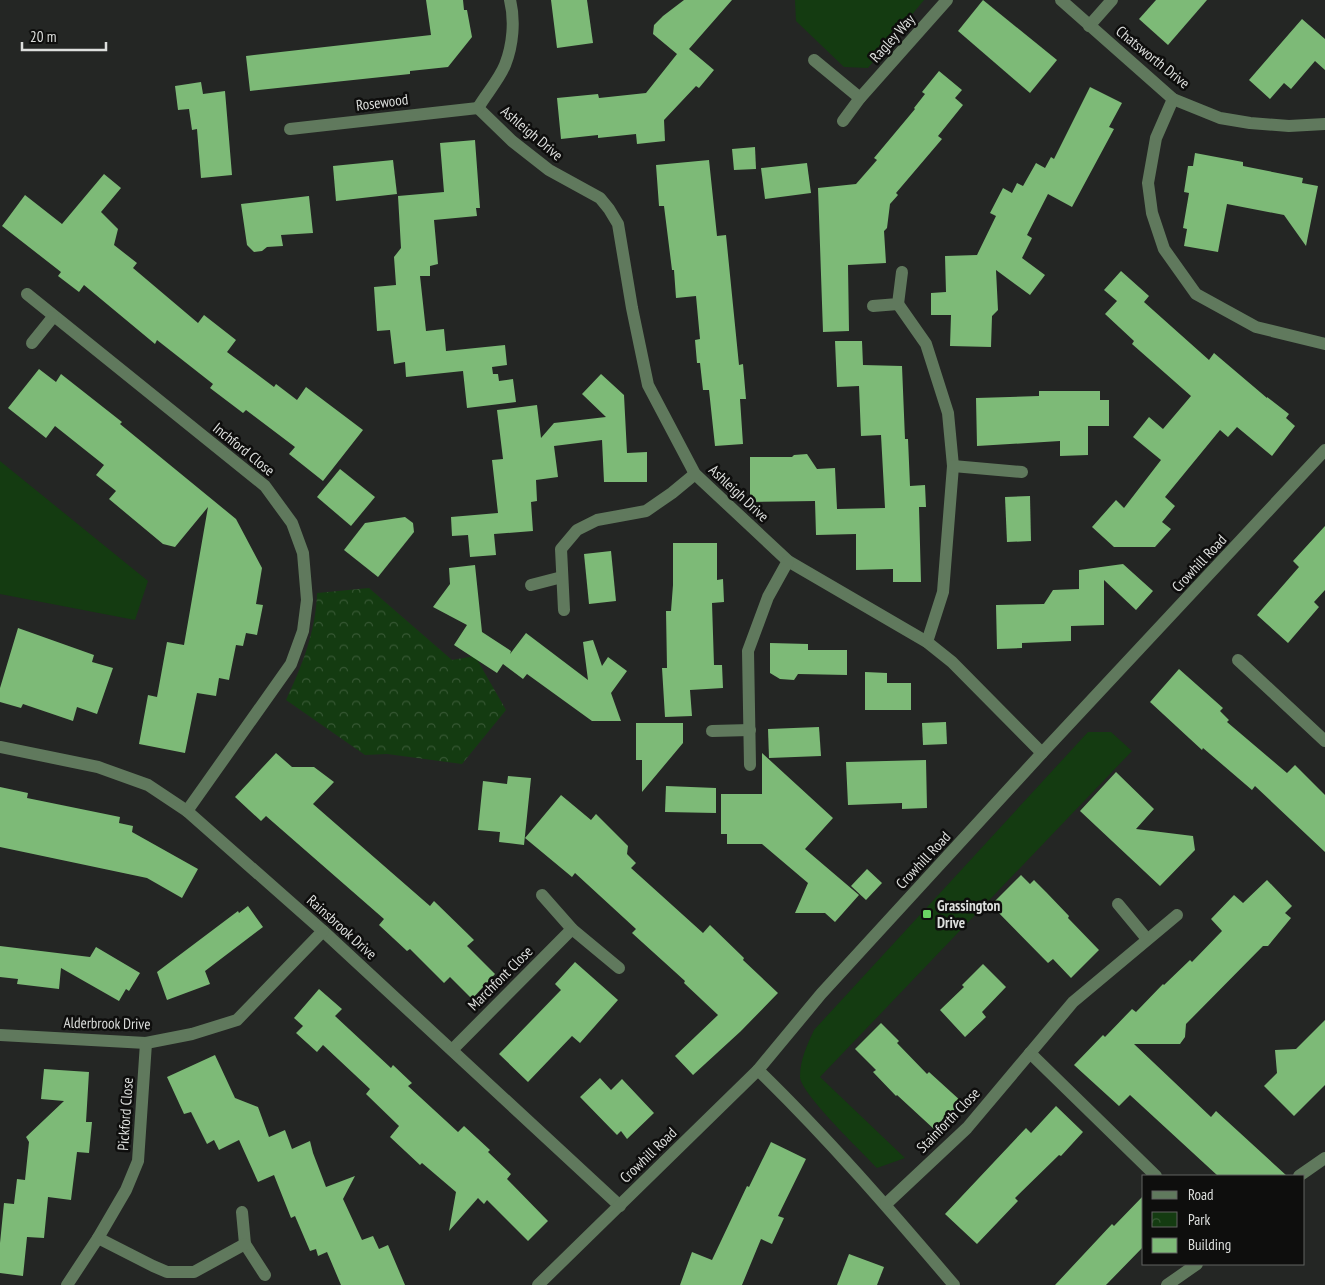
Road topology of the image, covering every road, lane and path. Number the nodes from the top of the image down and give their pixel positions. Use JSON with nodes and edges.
{"nodes":[{"id":1,"x":510,"y":0,"type":"edge"},
{"id":2,"x":948,"y":0,"type":"edge"},
{"id":3,"x":1061,"y":0,"type":"edge"},
{"id":4,"x":1112,"y":0,"type":"edge"},
{"id":5,"x":1089,"y":26,"type":"junction"},
{"id":6,"x":814,"y":60,"type":"dead end"},
{"id":7,"x":860,"y":98,"type":"junction"},
{"id":8,"x":1173,"y":99,"type":"junction"},
{"id":9,"x":478,"y":108,"type":"junction"},
{"id":10,"x":843,"y":121,"type":"dead end"},
{"id":11,"x":1325,"y":124,"type":"edge"},
{"id":12,"x":290,"y":129,"type":"dead end"},
{"id":13,"x":902,"y":272,"type":"dead end"},
{"id":14,"x":27,"y":294,"type":"dead end"},
{"id":15,"x":898,"y":304,"type":"junction"},
{"id":16,"x":873,"y":306,"type":"dead end"},
{"id":17,"x":53,"y":317,"type":"junction"},
{"id":18,"x":32,"y":343,"type":"dead end"},
{"id":19,"x":1325,"y":344,"type":"edge"},
{"id":20,"x":1325,"y":450,"type":"edge"},
{"id":21,"x":954,"y":466,"type":"junction"},
{"id":22,"x":1022,"y":472,"type":"dead end"},
{"id":23,"x":695,"y":474,"type":"junction"},
{"id":24,"x":788,"y":561,"type":"junction"},
{"id":25,"x":562,"y":577,"type":"junction"},
{"id":26,"x":531,"y":584,"type":"dead end"},
{"id":27,"x":564,"y":610,"type":"dead end"},
{"id":28,"x":927,"y":642,"type":"junction"},
{"id":29,"x":1238,"y":660,"type":"dead end"},
{"id":30,"x":750,"y":730,"type":"junction"},
{"id":31,"x":712,"y":731,"type":"dead end"},
{"id":32,"x":1325,"y":741,"type":"edge"},
{"id":33,"x":0,"y":746,"type":"edge"},
{"id":34,"x":1042,"y":753,"type":"junction"},
{"id":35,"x":750,"y":765,"type":"dead end"},
{"id":36,"x":187,"y":811,"type":"junction"},
{"id":37,"x":542,"y":896,"type":"dead end"},
{"id":38,"x":1118,"y":904,"type":"dead end"},
{"id":39,"x":1177,"y":916,"type":"dead end"},
{"id":40,"x":572,"y":929,"type":"junction"},
{"id":41,"x":323,"y":931,"type":"junction"},
{"id":42,"x":1148,"y":939,"type":"junction"},
{"id":43,"x":619,"y":968,"type":"dead end"},
{"id":44,"x":0,"y":1035,"type":"edge"},
{"id":45,"x":146,"y":1043,"type":"junction"},
{"id":46,"x":452,"y":1050,"type":"junction"},
{"id":47,"x":1030,"y":1053,"type":"junction"},
{"id":48,"x":758,"y":1070,"type":"junction"},
{"id":49,"x":1325,"y":1158,"type":"edge"},
{"id":50,"x":1155,"y":1175,"type":"edge"},
{"id":51,"x":1300,"y":1175,"type":"edge"},
{"id":52,"x":886,"y":1204,"type":"junction"},
{"id":53,"x":620,"y":1206,"type":"junction"},
{"id":54,"x":242,"y":1212,"type":"dead end"},
{"id":55,"x":98,"y":1238,"type":"junction"},
{"id":56,"x":245,"y":1244,"type":"junction"},
{"id":57,"x":1196,"y":1265,"type":"edge"},
{"id":58,"x":265,"y":1275,"type":"dead end"},
{"id":59,"x":67,"y":1285,"type":"edge"},
{"id":60,"x":538,"y":1285,"type":"edge"},
{"id":61,"x":954,"y":1285,"type":"edge"},
{"id":62,"x":1167,"y":1285,"type":"edge"}],
"edges":[{"from":1,"to":9,"type":"street"},
{"from":2,"to":7,"type":"street","name":"Ragley Way"},
{"from":3,"to":5,"type":"street","name":"Chatsworth Drive"},
{"from":4,"to":5,"type":"street"},
{"from":5,"to":8,"type":"street","name":"Chatsworth Drive"},
{"from":6,"to":7,"type":"street"},
{"from":7,"to":10,"type":"street","name":"Ragley Way"},
{"from":8,"to":11,"type":"street","name":"Chatsworth Drive"},
{"from":8,"to":19,"type":"street"},
{"from":9,"to":12,"type":"street","name":"Rosewood"},
{"from":9,"to":23,"type":"street","name":"Ashleigh Drive"},
{"from":13,"to":15,"type":"street"},
{"from":14,"to":17,"type":"street","name":"Inchford Close"},
{"from":15,"to":16,"type":"street"},
{"from":15,"to":21,"type":"street"},
{"from":17,"to":18,"type":"street"},
{"from":17,"to":36,"type":"street","name":"Inchford Close"},
{"from":20,"to":34,"type":"street","name":"Crowhill Road"},
{"from":21,"to":22,"type":"street"},
{"from":21,"to":28,"type":"street"},
{"from":23,"to":24,"type":"street","name":"Ashleigh Drive"},
{"from":23,"to":25,"type":"street"},
{"from":24,"to":28,"type":"street","name":"Ashleigh Drive"},
{"from":24,"to":30,"type":"street"},
{"from":25,"to":26,"type":"street"},
{"from":25,"to":27,"type":"street"},
{"from":28,"to":34,"type":"street","name":"Ashleigh Drive"},
{"from":29,"to":32,"type":"street"},
{"from":30,"to":31,"type":"street"},
{"from":30,"to":35,"type":"street"},
{"from":33,"to":36,"type":"street","name":"Rainsbrook Drive"},
{"from":34,"to":48,"type":"street","name":"Crowhill Road"},
{"from":36,"to":41,"type":"street","name":"Rainsbrook Drive"},
{"from":37,"to":40,"type":"street"},
{"from":38,"to":42,"type":"street"},
{"from":39,"to":42,"type":"street","name":"Stainforth Close"},
{"from":40,"to":43,"type":"street"},
{"from":40,"to":46,"type":"street","name":"Marchfont Close"},
{"from":41,"to":45,"type":"street","name":"Alderbrook Drive"},
{"from":41,"to":46,"type":"street","name":"Rainsbrook Drive"},
{"from":42,"to":47,"type":"street","name":"Stainforth Close"},
{"from":44,"to":45,"type":"street","name":"Alderbrook Drive"},
{"from":45,"to":55,"type":"street","name":"Pickford Close"},
{"from":46,"to":53,"type":"street","name":"Rainsbrook Drive"},
{"from":47,"to":50,"type":"street"},
{"from":47,"to":52,"type":"street","name":"Stainforth Close"},
{"from":48,"to":52,"type":"street"},
{"from":48,"to":53,"type":"street","name":"Crowhill Road"},
{"from":49,"to":51,"type":"street"},
{"from":52,"to":61,"type":"street"},
{"from":53,"to":60,"type":"street","name":"Crowhill Road"},
{"from":54,"to":56,"type":"street"},
{"from":55,"to":56,"type":"street"},
{"from":55,"to":59,"type":"street","name":"Pickford Close"},
{"from":56,"to":58,"type":"street"},
{"from":57,"to":62,"type":"street"}]}
